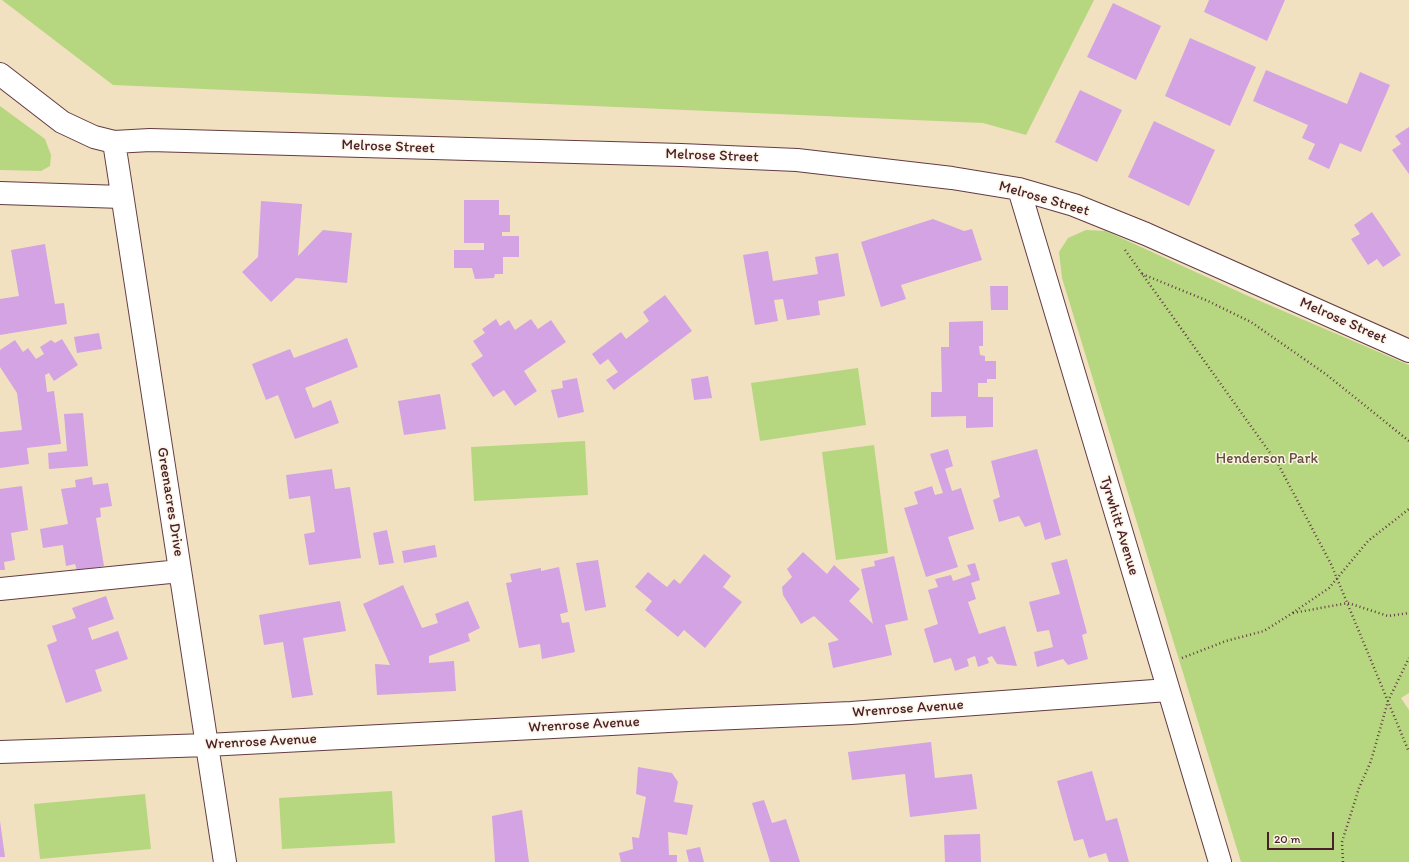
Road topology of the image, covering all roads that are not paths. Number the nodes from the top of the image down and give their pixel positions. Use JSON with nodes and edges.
{"nodes":[{"id":1,"x":0,"y":74,"type":"edge"},
{"id":2,"x":114,"y":142,"type":"junction"},
{"id":3,"x":1019,"y":189,"type":"junction"},
{"id":4,"x":0,"y":193,"type":"edge"},
{"id":5,"x":122,"y":197,"type":"junction"},
{"id":6,"x":1409,"y":351,"type":"edge"},
{"id":7,"x":180,"y":571,"type":"junction"},
{"id":8,"x":0,"y":589,"type":"edge"},
{"id":9,"x":1168,"y":690,"type":"junction"},
{"id":10,"x":207,"y":745,"type":"junction"},
{"id":11,"x":0,"y":752,"type":"edge"},
{"id":12,"x":225,"y":862,"type":"edge"},
{"id":13,"x":1220,"y":862,"type":"edge"}],
"edges":[{"from":1,"to":2,"type":"street","name":"Melrose Street"},
{"from":2,"to":3,"type":"street","name":"Melrose Street"},
{"from":2,"to":5,"type":"street","name":"Greenacres Drive"},
{"from":3,"to":6,"type":"street","name":"Melrose Street"},
{"from":3,"to":9,"type":"street","name":"Tyrwhitt Avenue"},
{"from":4,"to":5,"type":"street"},
{"from":5,"to":7,"type":"street","name":"Greenacres Drive"},
{"from":7,"to":8,"type":"street"},
{"from":7,"to":10,"type":"street","name":"Greenacres Drive"},
{"from":9,"to":10,"type":"street","name":"Wrenrose Avenue"},
{"from":9,"to":13,"type":"street","name":"Tyrwhitt Avenue"},
{"from":10,"to":11,"type":"street","name":"Wrenrose Avenue"},
{"from":10,"to":12,"type":"street","name":"Greenacres Drive"}]}
